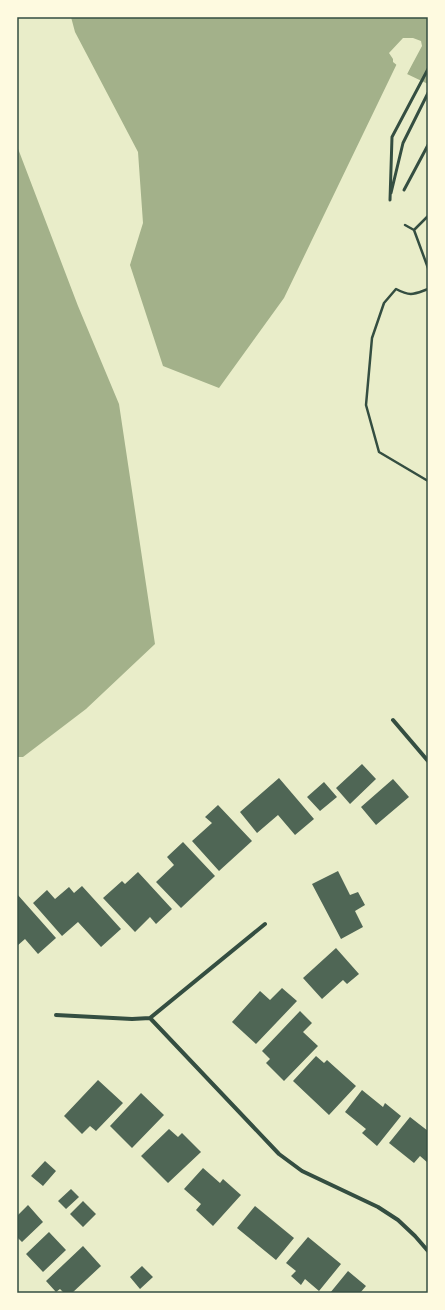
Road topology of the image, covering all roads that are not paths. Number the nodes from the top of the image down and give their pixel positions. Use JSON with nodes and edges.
{"nodes":[{"id":1,"x":428,"y":69,"type":"edge"},
{"id":2,"x":428,"y":93,"type":"edge"},
{"id":3,"x":428,"y":145,"type":"edge"},
{"id":4,"x":404,"y":190,"type":"dead end"},
{"id":5,"x":393,"y":720,"type":"dead end"},
{"id":6,"x":428,"y":761,"type":"edge"},
{"id":7,"x":265,"y":924,"type":"dead end"},
{"id":8,"x":56,"y":1015,"type":"dead end"},
{"id":9,"x":150,"y":1018,"type":"junction"},
{"id":10,"x":428,"y":1251,"type":"edge"}],
"edges":[{"from":1,"to":2,"type":"lane"},
{"from":3,"to":4,"type":"lane"},
{"from":5,"to":6,"type":"street"},
{"from":7,"to":9,"type":"street"},
{"from":8,"to":9,"type":"street"},
{"from":9,"to":10,"type":"street"}]}
